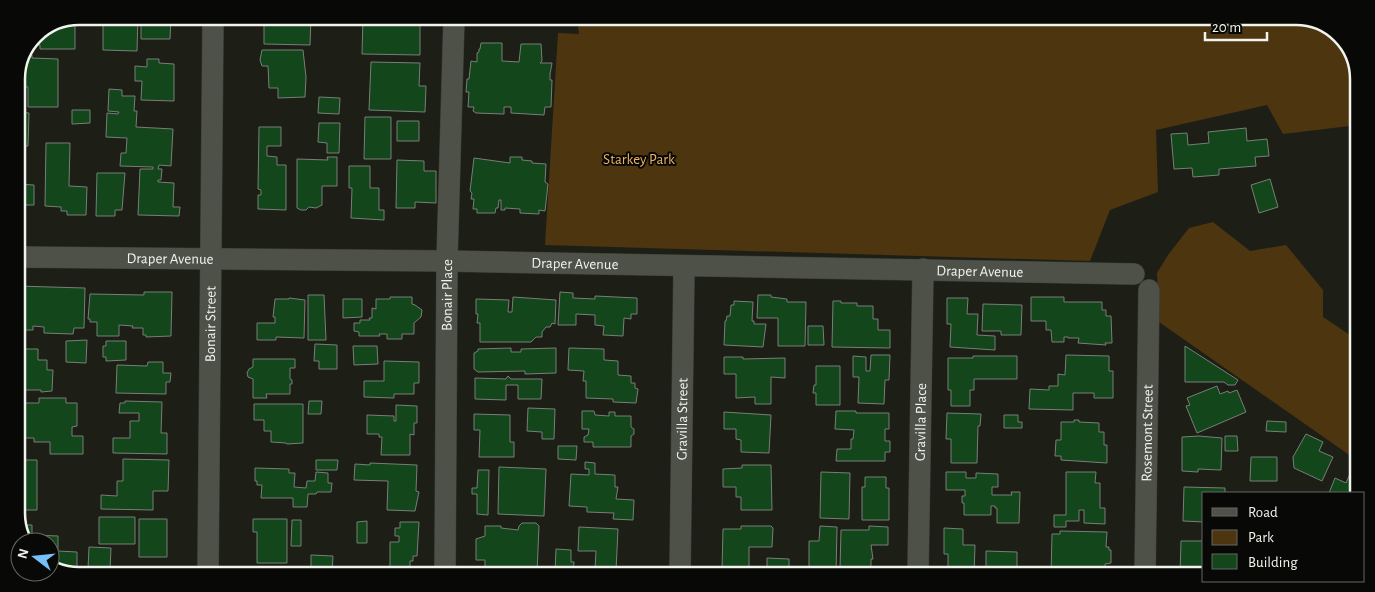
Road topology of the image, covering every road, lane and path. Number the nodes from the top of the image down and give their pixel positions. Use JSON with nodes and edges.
{"nodes":[{"id":1,"x":213,"y":25,"type":"edge"},
{"id":2,"x":454,"y":25,"type":"edge"},
{"id":3,"x":25,"y":257,"type":"edge"},
{"id":4,"x":212,"y":260,"type":"junction"},
{"id":5,"x":447,"y":262,"type":"junction"},
{"id":6,"x":684,"y":266,"type":"junction"},
{"id":7,"x":923,"y":269,"type":"junction"},
{"id":8,"x":1134,"y":274,"type":"dead end"},
{"id":9,"x":1149,"y":290,"type":"dead end"},
{"id":10,"x":208,"y":567,"type":"edge"},
{"id":11,"x":445,"y":567,"type":"edge"},
{"id":12,"x":680,"y":567,"type":"edge"},
{"id":13,"x":918,"y":567,"type":"edge"},
{"id":14,"x":1145,"y":567,"type":"edge"}],
"edges":[{"from":1,"to":4,"type":"street","name":"Bonair Street"},
{"from":2,"to":5,"type":"street","name":"Bonair Place"},
{"from":3,"to":4,"type":"street","name":"Draper Avenue"},
{"from":4,"to":5,"type":"street","name":"Draper Avenue"},
{"from":4,"to":10,"type":"street","name":"Bonair Street"},
{"from":5,"to":6,"type":"street","name":"Draper Avenue"},
{"from":5,"to":11,"type":"street","name":"Bonair Place"},
{"from":6,"to":7,"type":"street","name":"Draper Avenue"},
{"from":6,"to":12,"type":"street","name":"Gravilla Street"},
{"from":7,"to":8,"type":"street","name":"Draper Avenue"},
{"from":7,"to":13,"type":"street","name":"Gravilla Place"},
{"from":9,"to":14,"type":"street","name":"Rosemont Street"}]}
